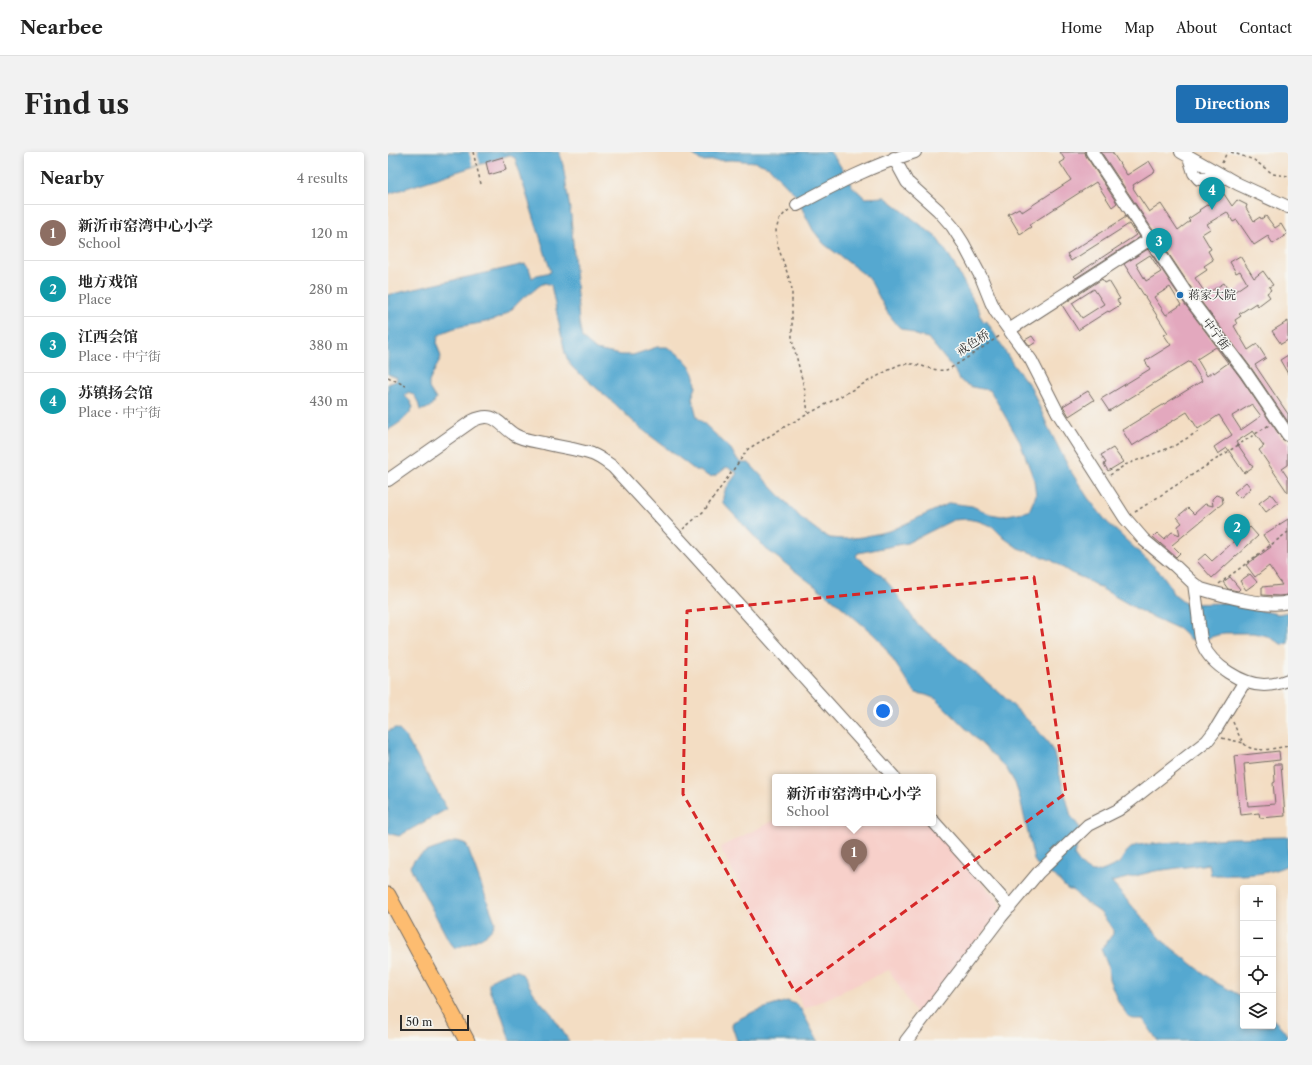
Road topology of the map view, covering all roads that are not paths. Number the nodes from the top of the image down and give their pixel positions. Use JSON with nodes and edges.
{"nodes":[{"id":1,"x":915,"y":152,"type":"edge"},
{"id":2,"x":1092,"y":152,"type":"edge"},
{"id":3,"x":1185,"y":154,"type":"edge"},
{"id":4,"x":890,"y":157,"type":"edge"},
{"id":5,"x":797,"y":205,"type":"road end"},
{"id":6,"x":1288,"y":207,"type":"edge"},
{"id":7,"x":1150,"y":239,"type":"junction"},
{"id":8,"x":1009,"y":330,"type":"junction"},
{"id":9,"x":1288,"y":435,"type":"edge"},
{"id":10,"x":388,"y":480,"type":"edge"},
{"id":11,"x":1194,"y":584,"type":"junction"},
{"id":12,"x":1288,"y":602,"type":"edge"},
{"id":13,"x":1288,"y":680,"type":"edge"},
{"id":14,"x":1245,"y":682,"type":"junction"},
{"id":15,"x":891,"y":774,"type":"edge"},
{"id":16,"x":936,"y":824,"type":"edge"},
{"id":17,"x":388,"y":895,"type":"edge"},
{"id":18,"x":1010,"y":907,"type":"junction"},
{"id":19,"x":467,"y":1041,"type":"edge"},
{"id":20,"x":906,"y":1041,"type":"edge"}],
"edges":[{"from":1,"to":4,"type":"street"},
{"from":2,"to":7,"type":"street","name":"中宁街"},
{"from":3,"to":6,"type":"street"},
{"from":4,"to":5,"type":"street"},
{"from":4,"to":8,"type":"street"},
{"from":7,"to":8,"type":"street"},
{"from":7,"to":9,"type":"street","name":"中宁街"},
{"from":8,"to":11,"type":"street"},
{"from":10,"to":15,"type":"street"},
{"from":11,"to":12,"type":"street"},
{"from":11,"to":14,"type":"street"},
{"from":13,"to":14,"type":"street"},
{"from":14,"to":18,"type":"street"},
{"from":16,"to":18,"type":"street"},
{"from":17,"to":19,"type":"main road"},
{"from":18,"to":20,"type":"street"}]}
